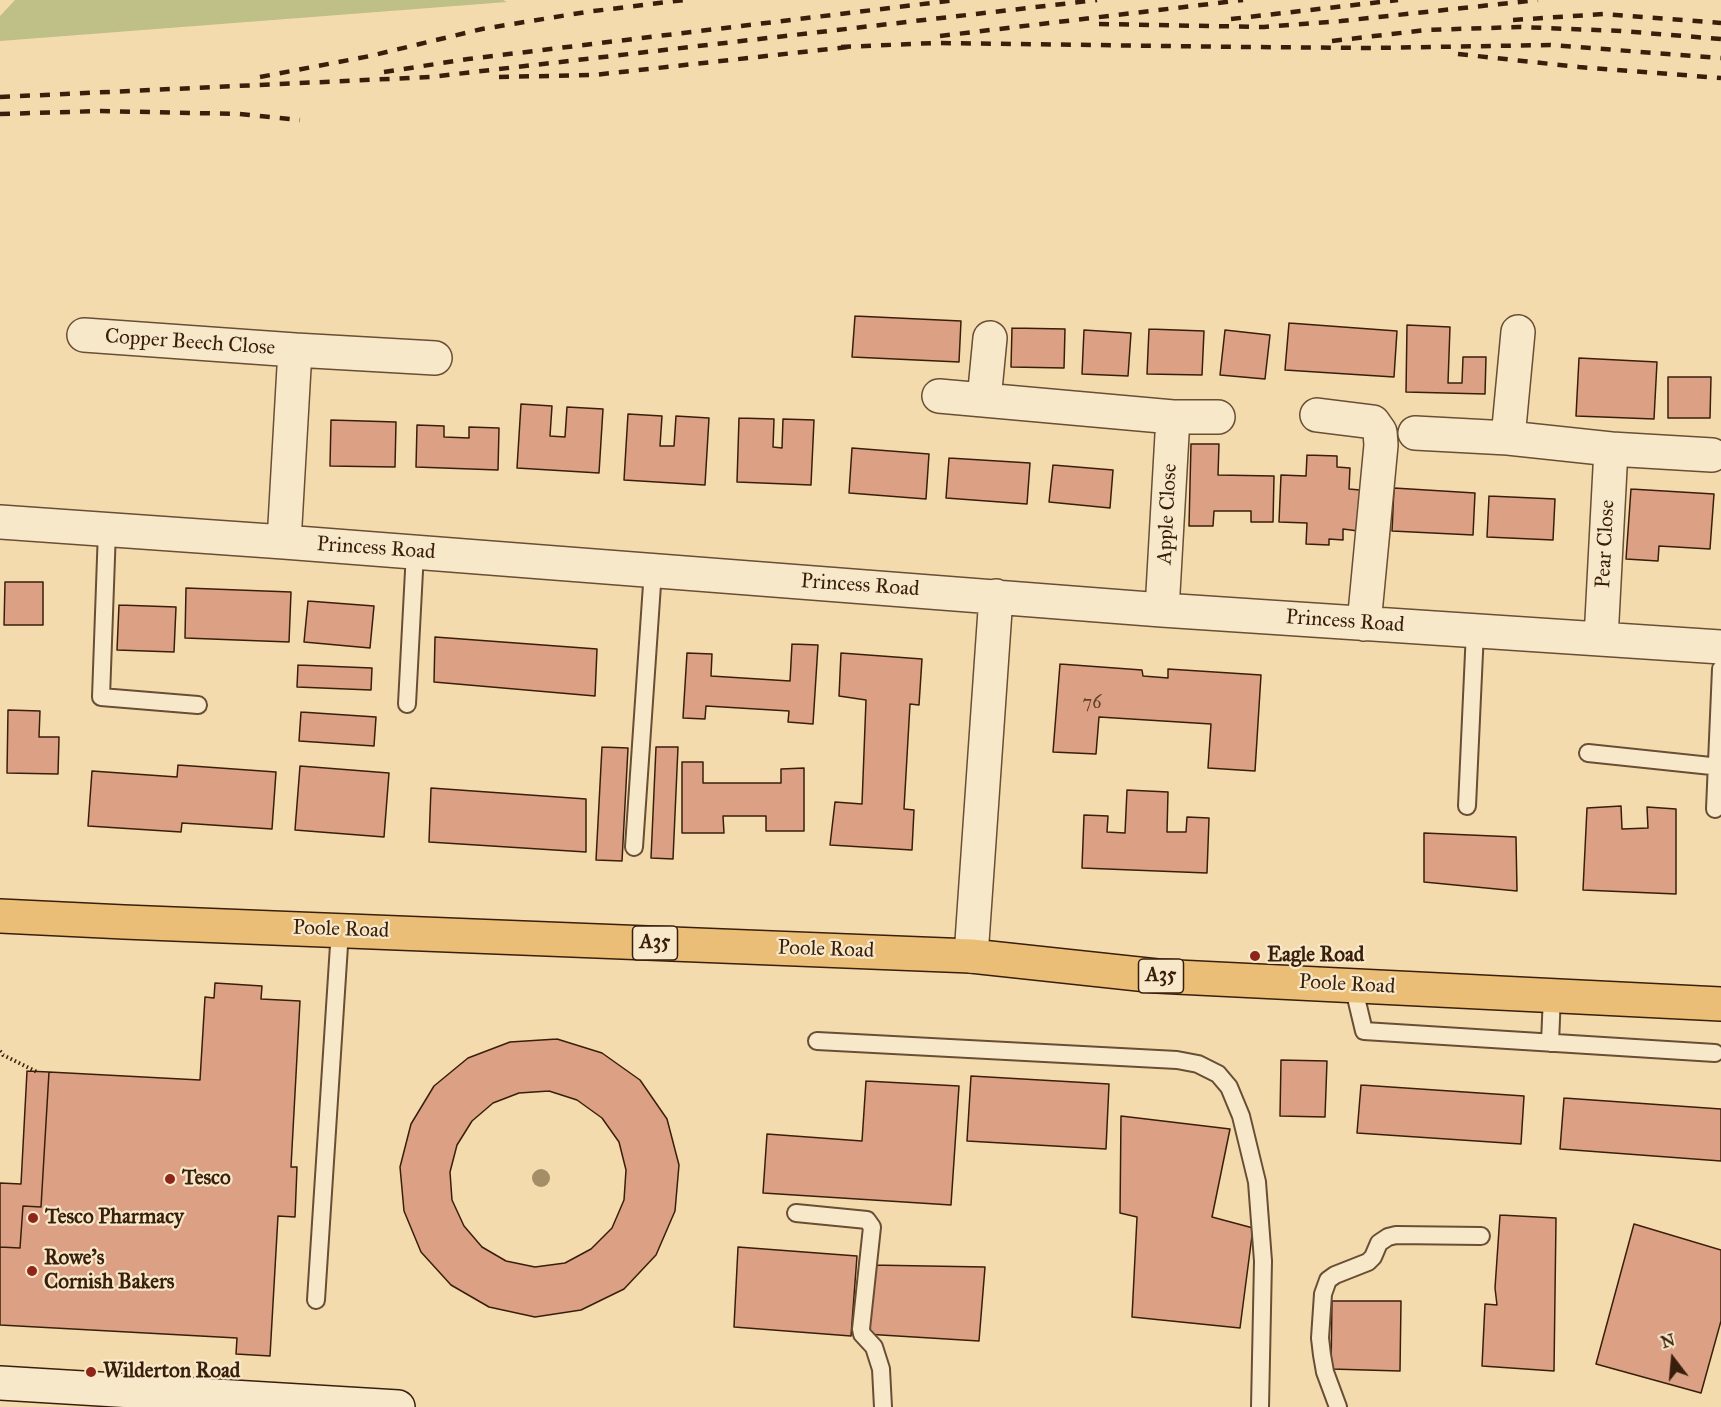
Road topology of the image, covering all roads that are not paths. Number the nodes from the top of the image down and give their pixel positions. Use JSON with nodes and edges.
{"nodes":[{"id":1,"x":1518,"y":332,"type":"dead end"},
{"id":2,"x":84,"y":335,"type":"dead end"},
{"id":3,"x":990,"y":338,"type":"dead end"},
{"id":4,"x":295,"y":350,"type":"junction"},
{"id":5,"x":435,"y":358,"type":"dead end"},
{"id":6,"x":939,"y":396,"type":"dead end"},
{"id":7,"x":984,"y":400,"type":"junction"},
{"id":8,"x":1317,"y":415,"type":"dead end"},
{"id":9,"x":1173,"y":417,"type":"junction"},
{"id":10,"x":1218,"y":417,"type":"dead end"},
{"id":11,"x":1415,"y":433,"type":"dead end"},
{"id":12,"x":1508,"y":438,"type":"junction"},
{"id":13,"x":1611,"y":449,"type":"junction"},
{"id":14,"x":1712,"y":455,"type":"dead end"},
{"id":15,"x":0,"y":522,"type":"edge"},
{"id":16,"x":107,"y":530,"type":"junction"},
{"id":17,"x":284,"y":542,"type":"junction"},
{"id":18,"x":415,"y":552,"type":"junction"},
{"id":19,"x":653,"y":570,"type":"junction"},
{"id":20,"x":996,"y":596,"type":"junction"},
{"id":21,"x":1162,"y":610,"type":"junction"},
{"id":22,"x":1364,"y":624,"type":"junction"},
{"id":23,"x":1475,"y":631,"type":"junction"},
{"id":24,"x":1601,"y":639,"type":"junction"},
{"id":25,"x":1721,"y":647,"type":"edge"},
{"id":26,"x":1721,"y":669,"type":"edge"},
{"id":27,"x":407,"y":704,"type":"dead end"},
{"id":28,"x":198,"y":705,"type":"dead end"},
{"id":29,"x":1588,"y":753,"type":"dead end"},
{"id":30,"x":1719,"y":767,"type":"edge"},
{"id":31,"x":1467,"y":806,"type":"dead end"},
{"id":32,"x":1715,"y":809,"type":"dead end"},
{"id":33,"x":634,"y":847,"type":"dead end"},
{"id":34,"x":0,"y":916,"type":"edge"},
{"id":35,"x":340,"y":930,"type":"junction"},
{"id":36,"x":971,"y":956,"type":"junction"},
{"id":37,"x":1353,"y":985,"type":"junction"},
{"id":38,"x":1552,"y":995,"type":"junction"},
{"id":39,"x":1651,"y":1000,"type":"junction"},
{"id":40,"x":1721,"y":1004,"type":"edge"},
{"id":41,"x":1718,"y":1038,"type":"edge"},
{"id":42,"x":818,"y":1041,"type":"dead end"},
{"id":43,"x":1550,"y":1043,"type":"junction"},
{"id":44,"x":796,"y":1213,"type":"dead end"},
{"id":45,"x":1481,"y":1236,"type":"dead end"},
{"id":46,"x":316,"y":1300,"type":"dead end"},
{"id":47,"x":0,"y":1383,"type":"edge"},
{"id":48,"x":68,"y":1397,"type":"edge"},
{"id":49,"x":399,"y":1407,"type":"edge"},
{"id":50,"x":884,"y":1407,"type":"edge"},
{"id":51,"x":1260,"y":1407,"type":"edge"},
{"id":52,"x":1338,"y":1407,"type":"edge"}],
"edges":[{"from":1,"to":12,"type":"street"},
{"from":2,"to":4,"type":"street","name":"Copper Beech Close"},
{"from":3,"to":7,"type":"street"},
{"from":4,"to":5,"type":"street","name":"Copper Beech Close"},
{"from":4,"to":17,"type":"street","name":"Copper Beech Close"},
{"from":6,"to":7,"type":"street"},
{"from":7,"to":9,"type":"street"},
{"from":8,"to":22,"type":"street"},
{"from":9,"to":10,"type":"street"},
{"from":9,"to":21,"type":"street","name":"Apple Close"},
{"from":11,"to":12,"type":"street"},
{"from":12,"to":13,"type":"street"},
{"from":13,"to":14,"type":"street"},
{"from":13,"to":24,"type":"street","name":"Pear Close"},
{"from":15,"to":16,"type":"street","name":"Princess Road"},
{"from":16,"to":17,"type":"street","name":"Princess Road"},
{"from":16,"to":28,"type":"lane"},
{"from":17,"to":18,"type":"street","name":"Princess Road"},
{"from":18,"to":19,"type":"street","name":"Princess Road"},
{"from":18,"to":27,"type":"lane"},
{"from":19,"to":20,"type":"street","name":"Princess Road"},
{"from":19,"to":33,"type":"lane"},
{"from":20,"to":21,"type":"street","name":"Princess Road"},
{"from":20,"to":36,"type":"street"},
{"from":21,"to":22,"type":"street","name":"Princess Road"},
{"from":22,"to":23,"type":"street","name":"Princess Road"},
{"from":23,"to":24,"type":"street","name":"Princess Road"},
{"from":23,"to":31,"type":"lane"},
{"from":24,"to":25,"type":"street","name":"Princess Road"},
{"from":26,"to":30,"type":"lane"},
{"from":29,"to":30,"type":"lane"},
{"from":30,"to":32,"type":"lane"},
{"from":34,"to":35,"type":"highway","name":"Poole Road","number":"A35"},
{"from":35,"to":36,"type":"highway","name":"Poole Road","number":"A35"},
{"from":35,"to":46,"type":"lane"},
{"from":36,"to":37,"type":"highway","name":"Poole Road","number":"A35"},
{"from":37,"to":38,"type":"highway","name":"Poole Road","number":"A35"},
{"from":37,"to":43,"type":"lane"},
{"from":38,"to":39,"type":"highway","name":"Poole Road","number":"A35"},
{"from":38,"to":43,"type":"lane"},
{"from":39,"to":40,"type":"highway","name":"Poole Road","number":"A35"},
{"from":39,"to":41,"type":"highway","name":"Poole Road","number":"A35"},
{"from":41,"to":43,"type":"lane"},
{"from":42,"to":51,"type":"lane"},
{"from":44,"to":50,"type":"lane"},
{"from":45,"to":52,"type":"lane"},
{"from":47,"to":48,"type":"street"},
{"from":48,"to":49,"type":"street"}]}
